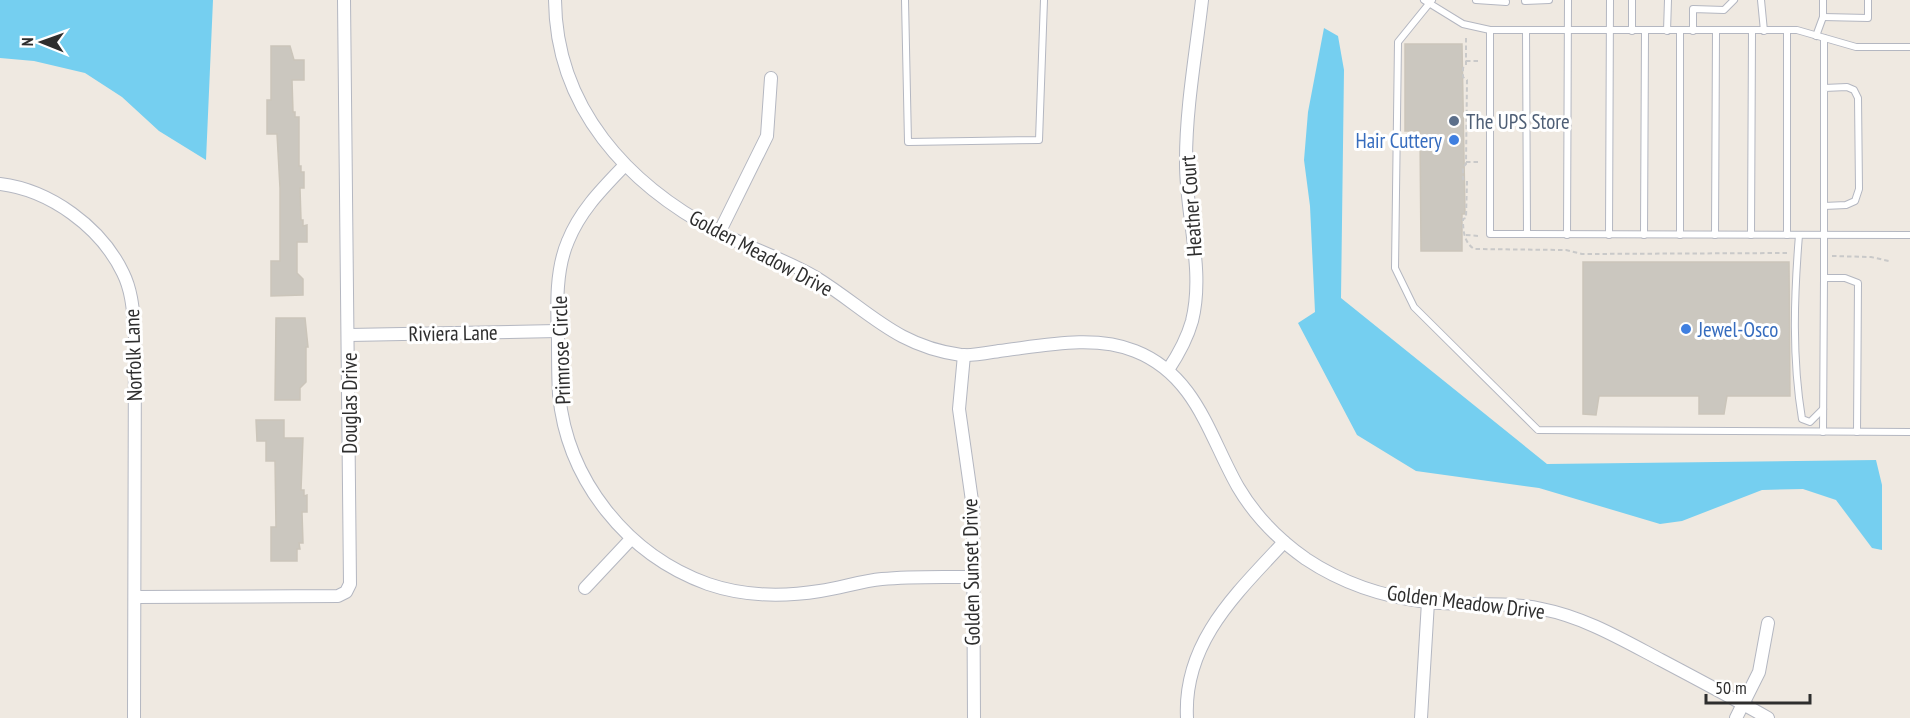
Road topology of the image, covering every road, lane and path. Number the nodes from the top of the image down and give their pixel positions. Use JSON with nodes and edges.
{"nodes":[{"id":1,"x":344,"y":0,"type":"edge"},
{"id":2,"x":555,"y":0,"type":"edge"},
{"id":3,"x":905,"y":0,"type":"edge"},
{"id":4,"x":1044,"y":0,"type":"edge"},
{"id":5,"x":1202,"y":0,"type":"edge"},
{"id":6,"x":1476,"y":0,"type":"edge"},
{"id":7,"x":1549,"y":0,"type":"edge"},
{"id":8,"x":1568,"y":0,"type":"edge"},
{"id":9,"x":1610,"y":0,"type":"edge"},
{"id":10,"x":1632,"y":0,"type":"edge"},
{"id":11,"x":1668,"y":0,"type":"edge"},
{"id":12,"x":1724,"y":0,"type":"edge"},
{"id":13,"x":1734,"y":0,"type":"edge"},
{"id":14,"x":1761,"y":0,"type":"edge"},
{"id":15,"x":1823,"y":0,"type":"edge"},
{"id":16,"x":1868,"y":0,"type":"edge"},
{"id":17,"x":1428,"y":1,"type":"edge"},
{"id":18,"x":1526,"y":1,"type":"edge"},
{"id":19,"x":1506,"y":2,"type":"dead end"},
{"id":20,"x":1724,"y":10,"type":"junction"},
{"id":21,"x":1823,"y":17,"type":"junction"},
{"id":22,"x":1490,"y":30,"type":"junction"},
{"id":23,"x":1526,"y":30,"type":"junction"},
{"id":24,"x":1568,"y":30,"type":"junction"},
{"id":25,"x":1752,"y":30,"type":"junction"},
{"id":26,"x":1787,"y":30,"type":"junction"},
{"id":27,"x":1611,"y":31,"type":"junction"},
{"id":28,"x":1632,"y":31,"type":"junction"},
{"id":29,"x":1645,"y":31,"type":"junction"},
{"id":30,"x":1667,"y":31,"type":"junction"},
{"id":31,"x":1680,"y":31,"type":"junction"},
{"id":32,"x":1693,"y":31,"type":"junction"},
{"id":33,"x":1716,"y":31,"type":"junction"},
{"id":34,"x":1764,"y":31,"type":"junction"},
{"id":35,"x":1816,"y":36,"type":"junction"},
{"id":36,"x":1824,"y":38,"type":"junction"},
{"id":37,"x":1910,"y":47,"type":"edge"},
{"id":38,"x":1466,"y":61,"type":"dead end"},
{"id":39,"x":1478,"y":62,"type":"dead end"},
{"id":40,"x":771,"y":78,"type":"dead end"},
{"id":41,"x":1824,"y":88,"type":"junction"},
{"id":42,"x":1466,"y":162,"type":"dead end"},
{"id":43,"x":1478,"y":162,"type":"dead end"},
{"id":44,"x":624,"y":166,"type":"junction"},
{"id":45,"x":0,"y":184,"type":"edge"},
{"id":46,"x":1824,"y":206,"type":"junction"},
{"id":47,"x":719,"y":233,"type":"junction"},
{"id":48,"x":1527,"y":234,"type":"junction"},
{"id":49,"x":1466,"y":235,"type":"dead end"},
{"id":50,"x":1566,"y":235,"type":"junction"},
{"id":51,"x":1609,"y":235,"type":"junction"},
{"id":52,"x":1644,"y":235,"type":"junction"},
{"id":53,"x":1680,"y":235,"type":"junction"},
{"id":54,"x":1715,"y":235,"type":"junction"},
{"id":55,"x":1751,"y":235,"type":"junction"},
{"id":56,"x":1787,"y":235,"type":"junction"},
{"id":57,"x":1799,"y":235,"type":"junction"},
{"id":58,"x":1824,"y":235,"type":"junction"},
{"id":59,"x":1479,"y":236,"type":"dead end"},
{"id":60,"x":1910,"y":236,"type":"edge"},
{"id":61,"x":1824,"y":278,"type":"junction"},
{"id":62,"x":558,"y":331,"type":"junction"},
{"id":63,"x":349,"y":335,"type":"junction"},
{"id":64,"x":964,"y":356,"type":"junction"},
{"id":65,"x":1168,"y":370,"type":"junction"},
{"id":66,"x":1823,"y":410,"type":"junction"},
{"id":67,"x":1823,"y":432,"type":"junction"},
{"id":68,"x":1857,"y":432,"type":"junction"},
{"id":69,"x":1910,"y":432,"type":"edge"},
{"id":70,"x":631,"y":539,"type":"junction"},
{"id":71,"x":1284,"y":542,"type":"junction"},
{"id":72,"x":973,"y":577,"type":"junction"},
{"id":73,"x":585,"y":588,"type":"dead end"},
{"id":74,"x":135,"y":597,"type":"junction"},
{"id":75,"x":1428,"y":602,"type":"junction"},
{"id":76,"x":1768,"y":623,"type":"dead end"},
{"id":77,"x":1744,"y":704,"type":"junction"},
{"id":78,"x":134,"y":718,"type":"edge"},
{"id":79,"x":974,"y":718,"type":"edge"},
{"id":80,"x":1187,"y":718,"type":"edge"},
{"id":81,"x":1421,"y":718,"type":"edge"},
{"id":82,"x":1736,"y":718,"type":"edge"},
{"id":83,"x":1768,"y":718,"type":"edge"}],
"edges":[{"from":1,"to":63,"type":"street","name":"Douglas Drive"},
{"from":2,"to":44,"type":"street","name":"Golden Meadow Drive"},
{"from":3,"to":4,"type":"lane"},
{"from":5,"to":65,"type":"street","name":"Heather Court"},
{"from":6,"to":19,"type":"lane"},
{"from":7,"to":18,"type":"lane"},
{"from":8,"to":24,"type":"lane"},
{"from":9,"to":27,"type":"lane"},
{"from":10,"to":28,"type":"lane"},
{"from":11,"to":30,"type":"lane"},
{"from":12,"to":20,"type":"lane"},
{"from":13,"to":20,"type":"lane"},
{"from":14,"to":34,"type":"lane"},
{"from":15,"to":21,"type":"lane"},
{"from":16,"to":21,"type":"lane"},
{"from":17,"to":22,"type":"lane"},
{"from":17,"to":67,"type":"lane"},
{"from":20,"to":32,"type":"lane"},
{"from":21,"to":35,"type":"lane"},
{"from":22,"to":23,"type":"lane"},
{"from":22,"to":48,"type":"lane"},
{"from":23,"to":24,"type":"lane"},
{"from":23,"to":48,"type":"lane"},
{"from":24,"to":27,"type":"lane"},
{"from":24,"to":50,"type":"lane"},
{"from":25,"to":33,"type":"lane"},
{"from":25,"to":34,"type":"lane"},
{"from":25,"to":55,"type":"lane"},
{"from":26,"to":34,"type":"lane"},
{"from":26,"to":35,"type":"lane"},
{"from":26,"to":56,"type":"lane"},
{"from":27,"to":28,"type":"lane"},
{"from":27,"to":51,"type":"lane"},
{"from":28,"to":29,"type":"lane"},
{"from":29,"to":30,"type":"lane"},
{"from":29,"to":52,"type":"lane"},
{"from":30,"to":31,"type":"lane"},
{"from":31,"to":32,"type":"lane"},
{"from":31,"to":53,"type":"lane"},
{"from":32,"to":33,"type":"lane"},
{"from":33,"to":54,"type":"lane"},
{"from":35,"to":36,"type":"lane"},
{"from":36,"to":37,"type":"lane"},
{"from":36,"to":41,"type":"lane"},
{"from":38,"to":39,"type":"path"},
{"from":40,"to":47,"type":"street"},
{"from":41,"to":46,"type":"lane"},
{"from":41,"to":46,"type":"lane"},
{"from":42,"to":43,"type":"path"},
{"from":44,"to":47,"type":"street","name":"Golden Meadow Drive"},
{"from":44,"to":62,"type":"street","name":"Primrose Circle"},
{"from":45,"to":74,"type":"street","name":"Norfolk Lane"},
{"from":46,"to":58,"type":"lane"},
{"from":47,"to":64,"type":"street","name":"Golden Meadow Drive"},
{"from":48,"to":50,"type":"lane"},
{"from":49,"to":59,"type":"path"},
{"from":50,"to":51,"type":"lane"},
{"from":51,"to":52,"type":"lane"},
{"from":52,"to":53,"type":"lane"},
{"from":53,"to":54,"type":"lane"},
{"from":54,"to":55,"type":"lane"},
{"from":55,"to":56,"type":"lane"},
{"from":56,"to":57,"type":"lane"},
{"from":57,"to":58,"type":"lane"},
{"from":57,"to":66,"type":"lane"},
{"from":58,"to":60,"type":"lane"},
{"from":58,"to":61,"type":"lane"},
{"from":61,"to":66,"type":"lane"},
{"from":61,"to":68,"type":"lane"},
{"from":62,"to":63,"type":"street","name":"Riviera Lane"},
{"from":62,"to":70,"type":"street","name":"Primrose Circle"},
{"from":63,"to":74,"type":"street","name":"Douglas Drive"},
{"from":64,"to":65,"type":"street","name":"Golden Meadow Drive"},
{"from":64,"to":72,"type":"street","name":"Golden Sunset Drive"},
{"from":65,"to":71,"type":"street","name":"Golden Meadow Drive"},
{"from":66,"to":67,"type":"lane"},
{"from":67,"to":68,"type":"lane"},
{"from":68,"to":69,"type":"lane"},
{"from":70,"to":72,"type":"street","name":"Primrose Circle"},
{"from":70,"to":73,"type":"street"},
{"from":71,"to":75,"type":"street","name":"Golden Meadow Drive"},
{"from":71,"to":80,"type":"street"},
{"from":72,"to":79,"type":"street","name":"Golden Sunset Drive"},
{"from":74,"to":78,"type":"street","name":"Norfolk Lane"},
{"from":75,"to":77,"type":"street","name":"Golden Meadow Drive"},
{"from":75,"to":81,"type":"street"},
{"from":76,"to":77,"type":"street"},
{"from":77,"to":82,"type":"street"},
{"from":77,"to":83,"type":"street","name":"Golden Meadow Drive"}]}
